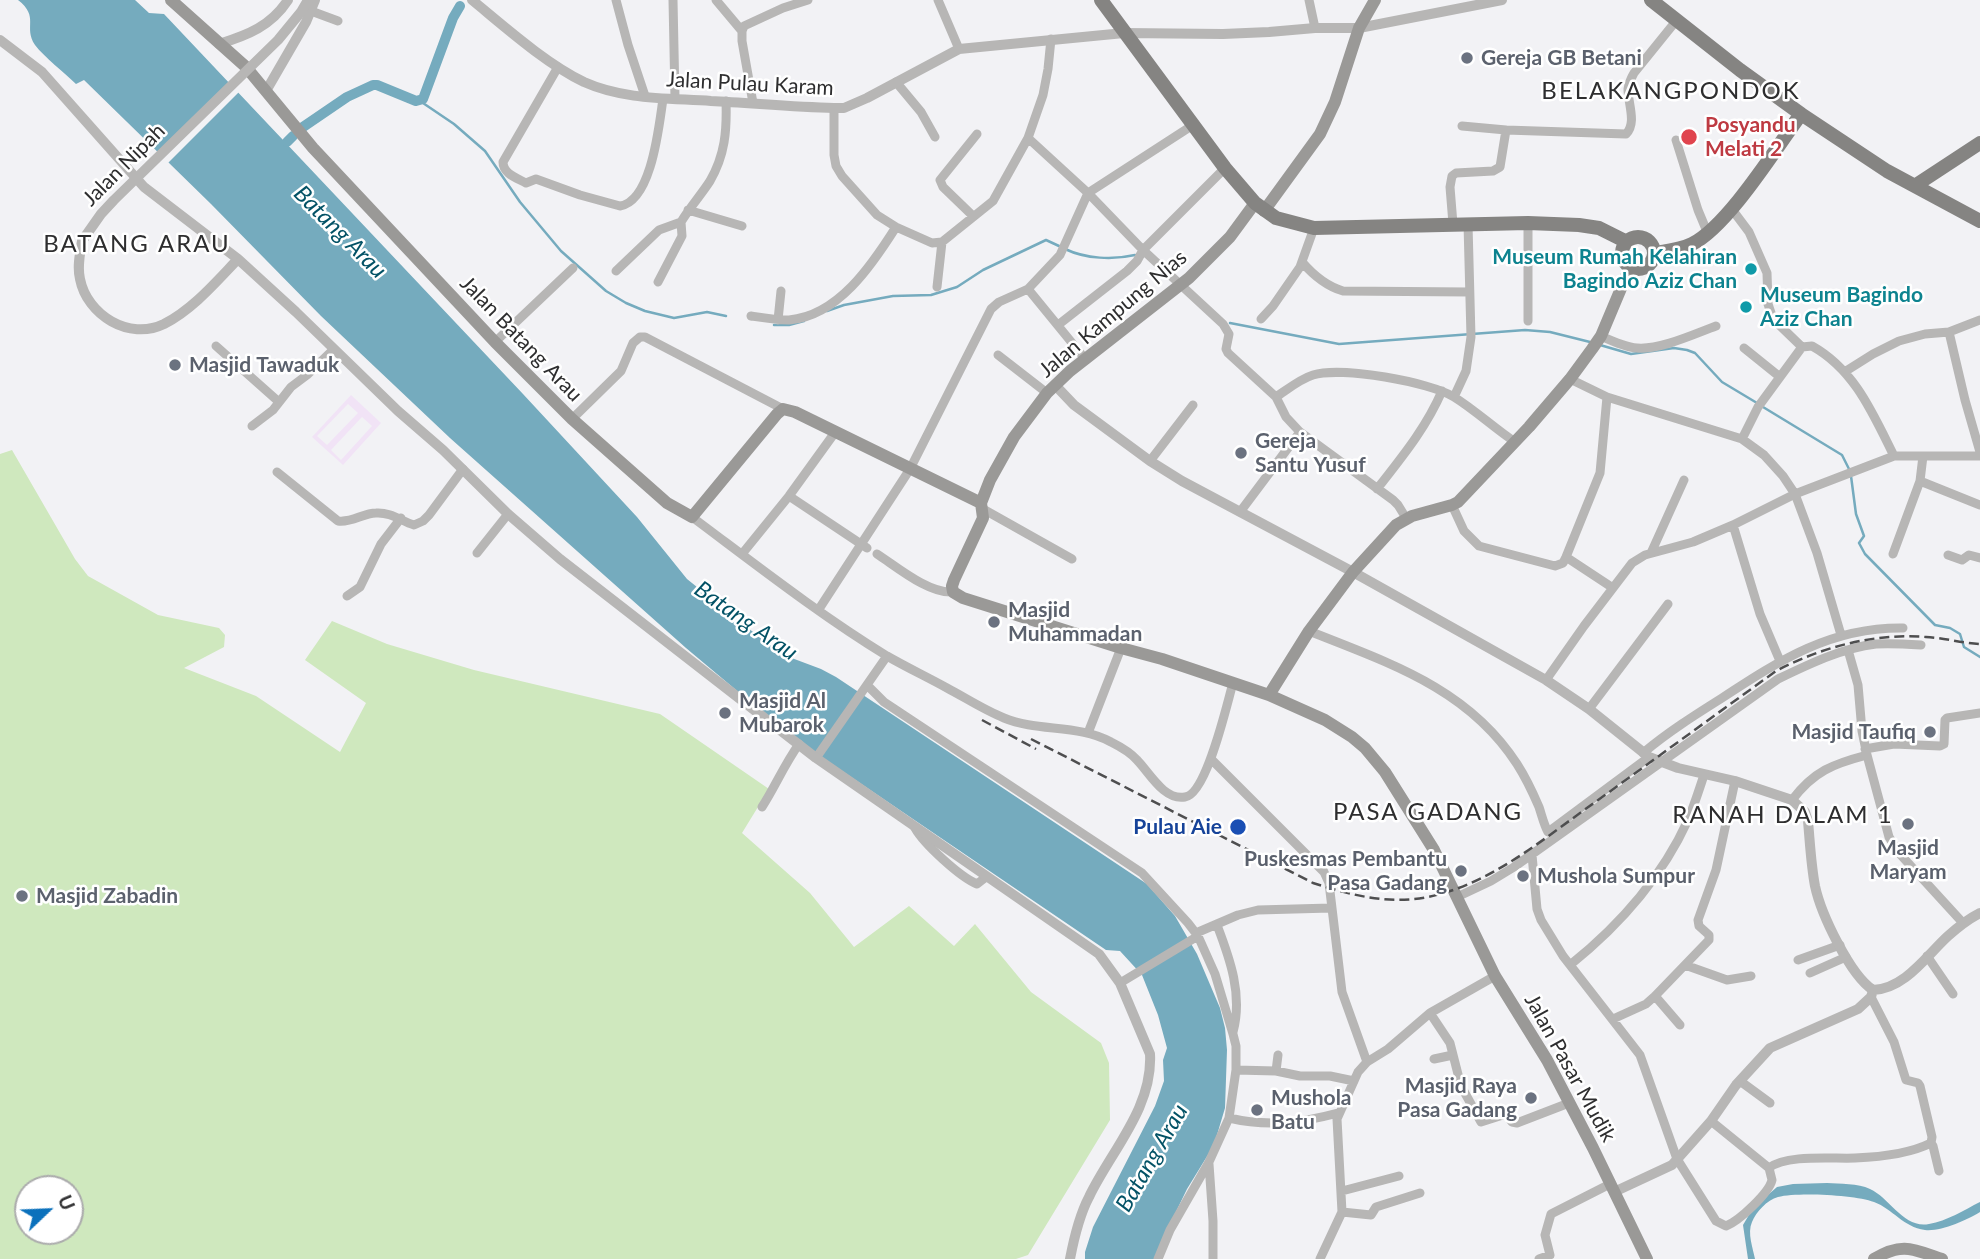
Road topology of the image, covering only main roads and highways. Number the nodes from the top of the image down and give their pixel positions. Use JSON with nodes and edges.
{"nodes":[{"id":1,"x":171,"y":0,"type":"edge"},
{"id":2,"x":1101,"y":0,"type":"edge"},
{"id":3,"x":1375,"y":0,"type":"edge"},
{"id":4,"x":1657,"y":2,"type":"edge"},
{"id":5,"x":1801,"y":114,"type":"junction"},
{"id":6,"x":1980,"y":144,"type":"edge"},
{"id":7,"x":1916,"y":185,"type":"junction"},
{"id":8,"x":1259,"y":207,"type":"junction"},
{"id":9,"x":1980,"y":220,"type":"edge"},
{"id":10,"x":1627,"y":242,"type":"junction"},
{"id":11,"x":1654,"y":253,"type":"junction"},
{"id":12,"x":1630,"y":267,"type":"junction"},
{"id":13,"x":982,"y":506,"type":"junction"},
{"id":14,"x":953,"y":592,"type":"joint"},
{"id":15,"x":1269,"y":695,"type":"junction"},
{"id":16,"x":1937,"y":1258,"type":"edge"},
{"id":17,"x":1647,"y":1259,"type":"edge"},
{"id":18,"x":1874,"y":1259,"type":"edge"}],
"edges":[{"from":1,"to":13,"type":"main road","name":"Jalan Batang Arau"},
{"from":2,"to":8,"type":"main road"},
{"from":3,"to":8,"type":"main road","name":"Jalan Kampung Nias"},
{"from":4,"to":5,"type":"main road"},
{"from":5,"to":7,"type":"main road"},
{"from":5,"to":11,"type":"main road"},
{"from":6,"to":7,"type":"main road"},
{"from":7,"to":9,"type":"main road"},
{"from":8,"to":10,"type":"main road"},
{"from":8,"to":13,"type":"main road","name":"Jalan Kampung Nias"},
{"from":10,"to":11,"type":"main road"},
{"from":10,"to":12,"type":"main road"},
{"from":11,"to":12,"type":"main road"},
{"from":12,"to":15,"type":"main road"},
{"from":13,"to":14,"type":"main road","name":"Jalan Kampung Nias"},
{"from":14,"to":15,"type":"main road","name":"Jalan Pasar Mudik"},
{"from":15,"to":17,"type":"main road","name":"Jalan Pasar Mudik"},
{"from":16,"to":18,"type":"main road"}]}
